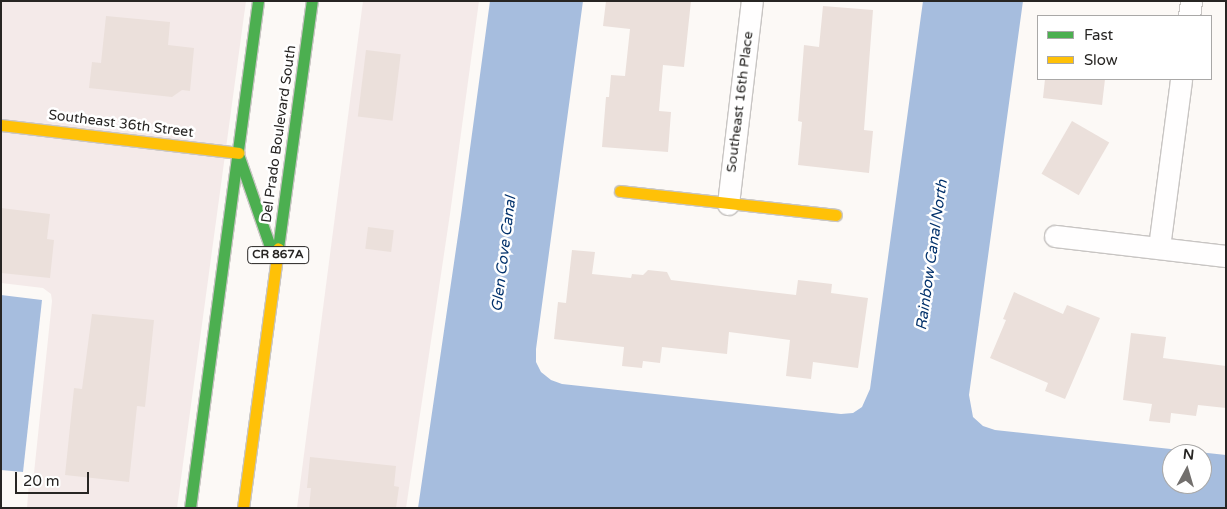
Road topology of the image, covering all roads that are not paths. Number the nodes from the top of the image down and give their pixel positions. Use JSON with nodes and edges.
{"nodes":[{"id":1,"x":258,"y":1,"type":"edge"},
{"id":2,"x":312,"y":1,"type":"edge"},
{"id":3,"x":752,"y":1,"type":"edge"},
{"id":4,"x":1191,"y":1,"type":"edge"},
{"id":5,"x":1190,"y":15,"type":"edge"},
{"id":6,"x":1181,"y":80,"type":"edge"},
{"id":7,"x":1,"y":126,"type":"edge"},
{"id":8,"x":238,"y":153,"type":"junction"},
{"id":9,"x":620,"y":191,"type":"dead end"},
{"id":10,"x":728,"y":204,"type":"junction"},
{"id":11,"x":836,"y":215,"type":"dead end"},
{"id":12,"x":1055,"y":236,"type":"dead end"},
{"id":13,"x":1159,"y":247,"type":"junction"},
{"id":14,"x":1226,"y":256,"type":"edge"},
{"id":15,"x":276,"y":267,"type":"junction"},
{"id":16,"x":190,"y":508,"type":"edge"},
{"id":17,"x":243,"y":508,"type":"edge"}],
"edges":[{"from":1,"to":8,"type":"main road"},
{"from":2,"to":15,"type":"main road","name":"Del Prado Boulevard South","number":"CR 867A"},
{"from":3,"to":10,"type":"street","name":"Southeast 16th Place"},
{"from":4,"to":5,"type":"street"},
{"from":6,"to":13,"type":"street"},
{"from":7,"to":8,"type":"main road","name":"Southeast 36th Street"},
{"from":8,"to":15,"type":"main road"},
{"from":8,"to":16,"type":"main road"},
{"from":9,"to":10,"type":"main road"},
{"from":10,"to":11,"type":"main road"},
{"from":12,"to":13,"type":"street"},
{"from":13,"to":14,"type":"street"},
{"from":15,"to":17,"type":"main road","name":"Del Prado Boulevard South","number":"CR 867A"}]}
